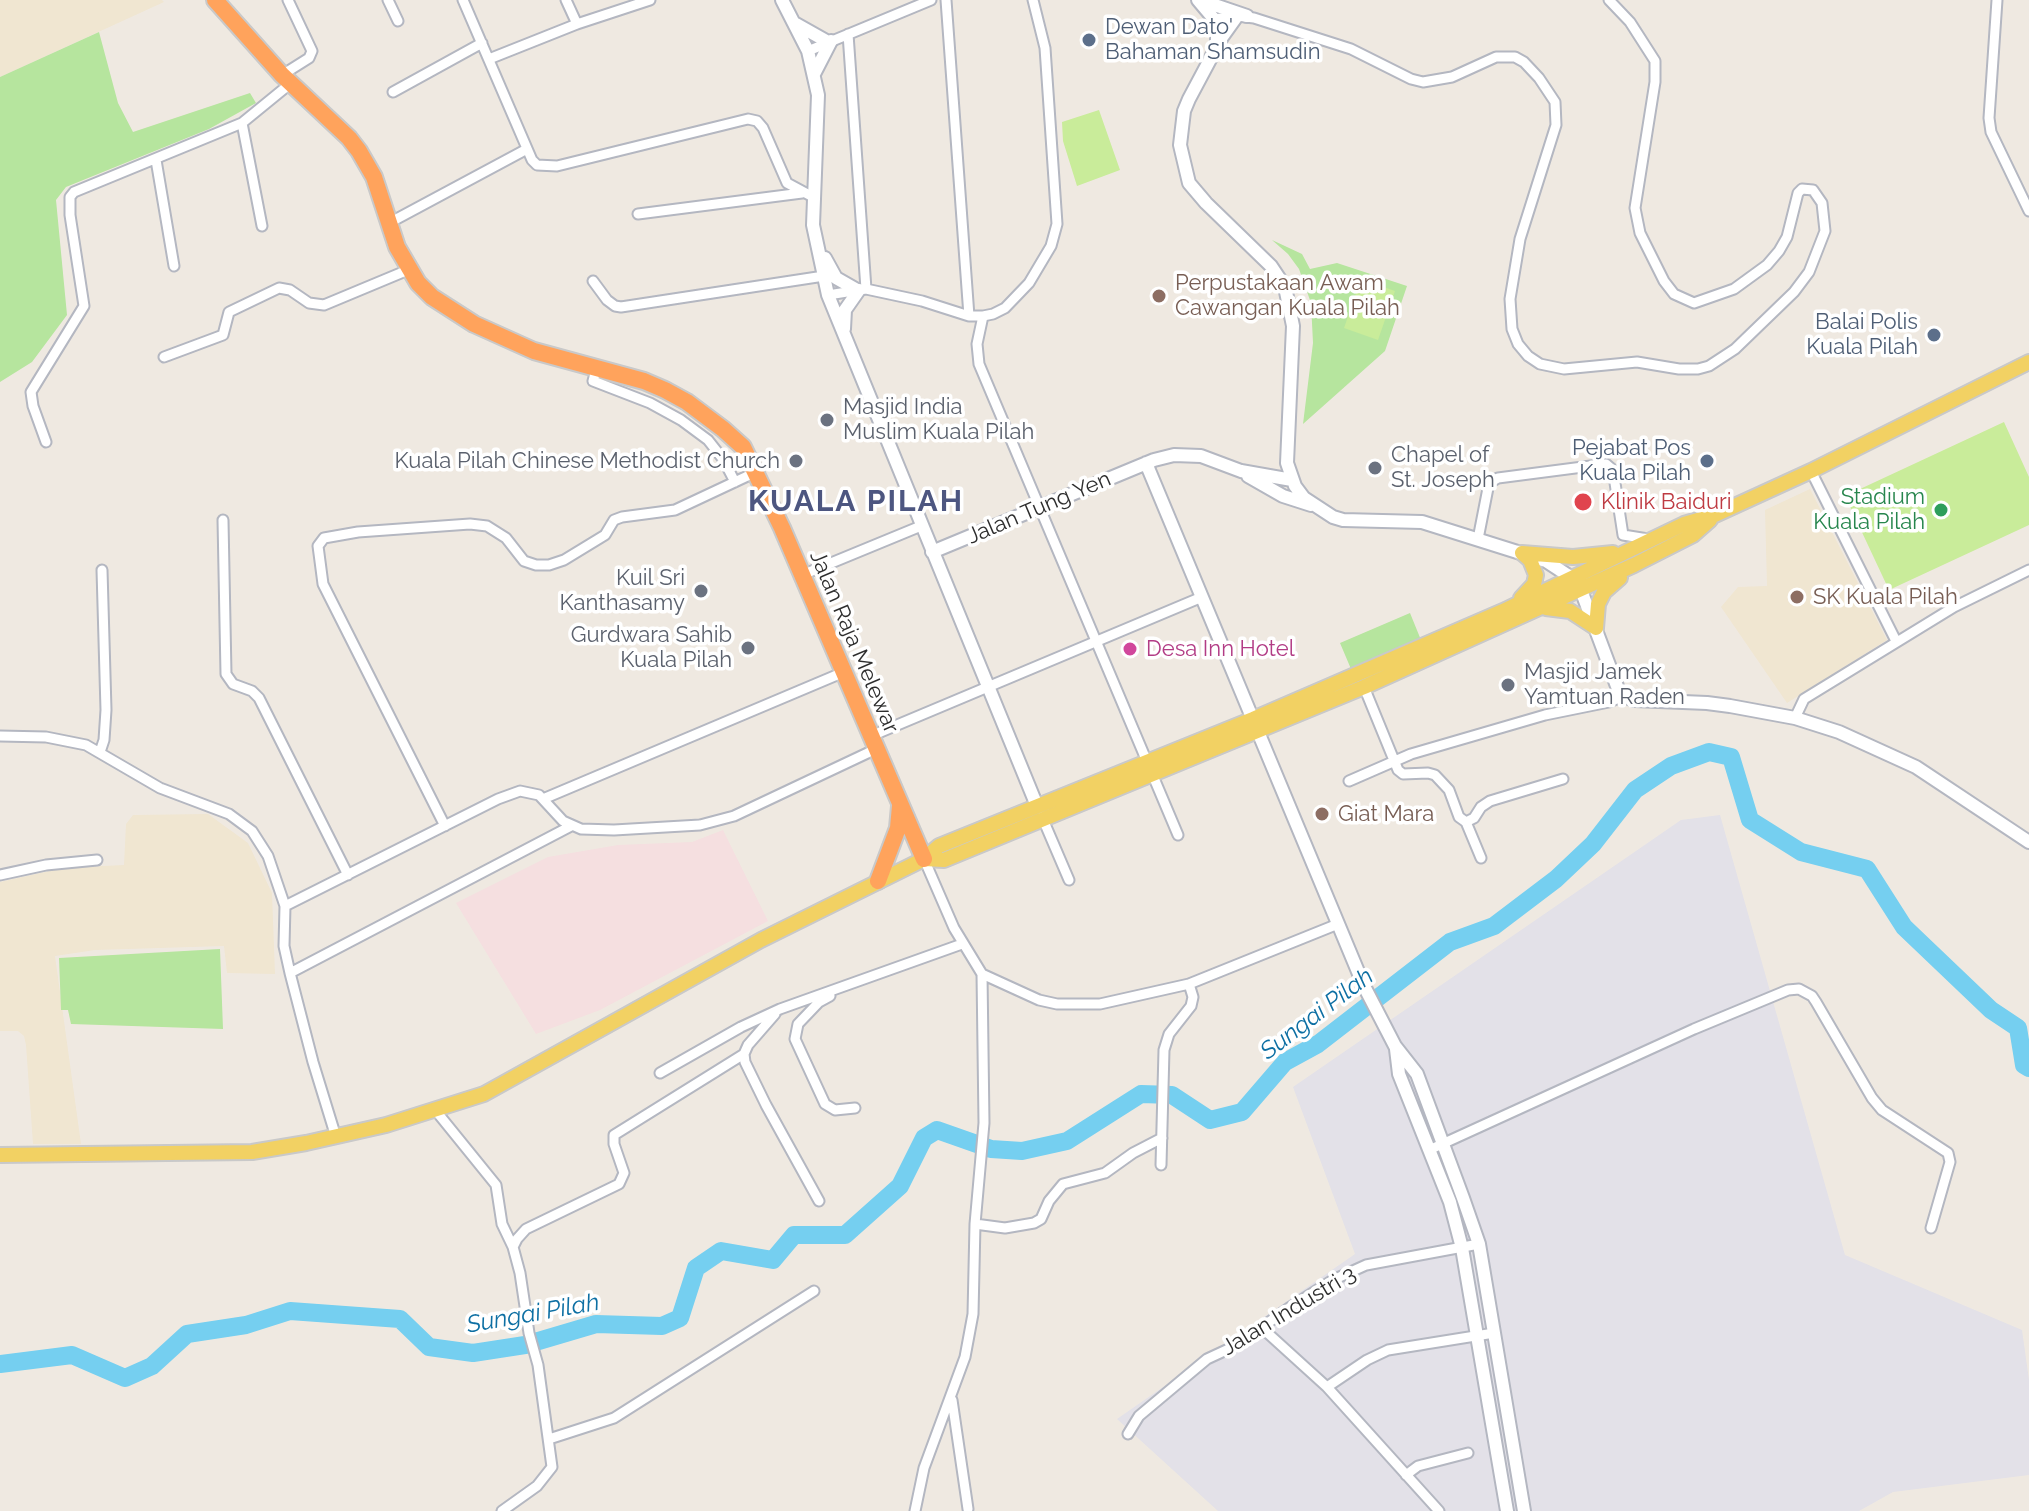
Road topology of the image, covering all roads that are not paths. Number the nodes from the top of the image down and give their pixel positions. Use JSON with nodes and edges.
{"nodes":[{"id":1,"x":215,"y":0,"type":"edge"},
{"id":2,"x":288,"y":0,"type":"edge"},
{"id":3,"x":388,"y":0,"type":"edge"},
{"id":4,"x":463,"y":0,"type":"edge"},
{"id":5,"x":566,"y":0,"type":"edge"},
{"id":6,"x":650,"y":0,"type":"edge"},
{"id":7,"x":782,"y":0,"type":"edge"},
{"id":8,"x":931,"y":0,"type":"edge"},
{"id":9,"x":946,"y":0,"type":"edge"},
{"id":10,"x":1033,"y":0,"type":"edge"},
{"id":11,"x":1199,"y":0,"type":"edge"},
{"id":12,"x":1609,"y":0,"type":"edge"},
{"id":13,"x":1997,"y":0,"type":"edge"},
{"id":14,"x":1242,"y":16,"type":"junction"},
{"id":15,"x":1214,"y":19,"type":"junction"},
{"id":16,"x":398,"y":21,"type":"dead end"},
{"id":17,"x":794,"y":22,"type":"junction"},
{"id":18,"x":577,"y":24,"type":"junction"},
{"id":19,"x":848,"y":34,"type":"junction"},
{"id":20,"x":830,"y":41,"type":"junction"},
{"id":21,"x":482,"y":43,"type":"junction"},
{"id":22,"x":1216,"y":49,"type":"junction"},
{"id":23,"x":808,"y":51,"type":"junction"},
{"id":24,"x":489,"y":59,"type":"junction"},
{"id":25,"x":814,"y":74,"type":"junction"},
{"id":26,"x":286,"y":79,"type":"junction"},
{"id":27,"x":393,"y":92,"type":"dead end"},
{"id":28,"x":242,"y":123,"type":"junction"},
{"id":29,"x":527,"y":149,"type":"junction"},
{"id":30,"x":156,"y":160,"type":"junction"},
{"id":31,"x":807,"y":195,"type":"junction"},
{"id":32,"x":2029,"y":211,"type":"edge"},
{"id":33,"x":638,"y":214,"type":"dead end"},
{"id":34,"x":389,"y":223,"type":"junction"},
{"id":35,"x":813,"y":225,"type":"junction"},
{"id":36,"x":262,"y":226,"type":"dead end"},
{"id":37,"x":174,"y":266,"type":"dead end"},
{"id":38,"x":408,"y":270,"type":"junction"},
{"id":39,"x":824,"y":276,"type":"junction"},
{"id":40,"x":593,"y":281,"type":"dead end"},
{"id":41,"x":861,"y":290,"type":"junction"},
{"id":42,"x":828,"y":295,"type":"junction"},
{"id":43,"x":969,"y":316,"type":"junction"},
{"id":44,"x":983,"y":316,"type":"junction"},
{"id":45,"x":848,"y":348,"type":"junction"},
{"id":46,"x":164,"y":357,"type":"dead end"},
{"id":47,"x":2029,"y":362,"type":"edge"},
{"id":48,"x":596,"y":370,"type":"junction"},
{"id":49,"x":46,"y":442,"type":"dead end"},
{"id":50,"x":1146,"y":463,"type":"junction"},
{"id":51,"x":1241,"y":471,"type":"junction"},
{"id":52,"x":1811,"y":471,"type":"junction"},
{"id":53,"x":756,"y":472,"type":"junction"},
{"id":54,"x":1292,"y":480,"type":"junction"},
{"id":55,"x":735,"y":482,"type":"junction"},
{"id":56,"x":1314,"y":506,"type":"junction"},
{"id":57,"x":1041,"y":507,"type":"junction"},
{"id":58,"x":1715,"y":515,"type":"junction"},
{"id":59,"x":223,"y":520,"type":"dead end"},
{"id":60,"x":921,"y":526,"type":"junction"},
{"id":61,"x":1478,"y":539,"type":"junction"},
{"id":62,"x":1652,"y":540,"type":"junction"},
{"id":63,"x":932,"y":552,"type":"junction"},
{"id":64,"x":1522,"y":553,"type":"junction"},
{"id":65,"x":1632,"y":558,"type":"junction"},
{"id":66,"x":102,"y":570,"type":"dead end"},
{"id":67,"x":2029,"y":570,"type":"edge"},
{"id":68,"x":802,"y":575,"type":"junction"},
{"id":69,"x":1576,"y":584,"type":"junction"},
{"id":70,"x":1202,"y":597,"type":"junction"},
{"id":71,"x":1543,"y":608,"type":"junction"},
{"id":72,"x":1503,"y":611,"type":"junction"},
{"id":73,"x":1596,"y":628,"type":"junction"},
{"id":74,"x":1097,"y":641,"type":"junction"},
{"id":75,"x":1896,"y":641,"type":"junction"},
{"id":76,"x":844,"y":672,"type":"junction"},
{"id":77,"x":988,"y":687,"type":"junction"},
{"id":78,"x":1364,"y":687,"type":"junction"},
{"id":79,"x":1624,"y":696,"type":"junction"},
{"id":80,"x":1795,"y":718,"type":"junction"},
{"id":81,"x":1255,"y":725,"type":"junction"},
{"id":82,"x":0,"y":736,"type":"edge"},
{"id":83,"x":874,"y":742,"type":"junction"},
{"id":84,"x":100,"y":752,"type":"junction"},
{"id":85,"x":1394,"y":761,"type":"junction"},
{"id":86,"x":1150,"y":768,"type":"junction"},
{"id":87,"x":1563,"y":779,"type":"dead end"},
{"id":88,"x":1349,"y":781,"type":"dead end"},
{"id":89,"x":543,"y":799,"type":"junction"},
{"id":90,"x":900,"y":804,"type":"junction"},
{"id":91,"x":1040,"y":813,"type":"junction"},
{"id":92,"x":1466,"y":822,"type":"junction"},
{"id":93,"x":445,"y":826,"type":"junction"},
{"id":94,"x":571,"y":826,"type":"junction"},
{"id":95,"x":1178,"y":835,"type":"dead end"},
{"id":96,"x":2029,"y":842,"type":"edge"},
{"id":97,"x":1481,"y":858,"type":"dead end"},
{"id":98,"x":924,"y":859,"type":"junction"},
{"id":99,"x":97,"y":860,"type":"dead end"},
{"id":100,"x":0,"y":875,"type":"edge"},
{"id":101,"x":348,"y":875,"type":"junction"},
{"id":102,"x":1069,"y":880,"type":"dead end"},
{"id":103,"x":878,"y":881,"type":"junction"},
{"id":104,"x":285,"y":906,"type":"junction"},
{"id":105,"x":1338,"y":924,"type":"junction"},
{"id":106,"x":962,"y":944,"type":"junction"},
{"id":107,"x":290,"y":973,"type":"junction"},
{"id":108,"x":982,"y":974,"type":"junction"},
{"id":109,"x":1189,"y":984,"type":"junction"},
{"id":110,"x":847,"y":986,"type":"junction"},
{"id":111,"x":780,"y":1009,"type":"junction"},
{"id":112,"x":1395,"y":1046,"type":"junction"},
{"id":113,"x":744,"y":1054,"type":"junction"},
{"id":114,"x":660,"y":1073,"type":"dead end"},
{"id":115,"x":855,"y":1108,"type":"dead end"},
{"id":116,"x":436,"y":1111,"type":"junction"},
{"id":117,"x":336,"y":1137,"type":"junction"},
{"id":118,"x":1162,"y":1138,"type":"junction"},
{"id":119,"x":1444,"y":1145,"type":"junction"},
{"id":120,"x":1429,"y":1150,"type":"junction"},
{"id":121,"x":0,"y":1155,"type":"edge"},
{"id":122,"x":1161,"y":1165,"type":"dead end"},
{"id":123,"x":819,"y":1201,"type":"dead end"},
{"id":124,"x":975,"y":1224,"type":"junction"},
{"id":125,"x":1931,"y":1228,"type":"dead end"},
{"id":126,"x":1479,"y":1244,"type":"junction"},
{"id":127,"x":513,"y":1247,"type":"junction"},
{"id":128,"x":1462,"y":1248,"type":"junction"},
{"id":129,"x":814,"y":1291,"type":"dead end"},
{"id":130,"x":1262,"y":1328,"type":"junction"},
{"id":131,"x":1494,"y":1333,"type":"junction"},
{"id":132,"x":1477,"y":1336,"type":"junction"},
{"id":133,"x":1327,"y":1387,"type":"junction"},
{"id":134,"x":951,"y":1397,"type":"junction"},
{"id":135,"x":1128,"y":1434,"type":"dead end"},
{"id":136,"x":549,"y":1439,"type":"junction"},
{"id":137,"x":1468,"y":1453,"type":"dead end"},
{"id":138,"x":1406,"y":1475,"type":"junction"},
{"id":139,"x":968,"y":1509,"type":"dead end"},
{"id":140,"x":502,"y":1511,"type":"edge"},
{"id":141,"x":915,"y":1511,"type":"edge"},
{"id":142,"x":1439,"y":1511,"type":"edge"},
{"id":143,"x":1507,"y":1511,"type":"edge"},
{"id":144,"x":1524,"y":1511,"type":"edge"}],
"edges":[{"from":1,"to":26,"type":"highway","name":"Jalan Raja Melewar"},
{"from":2,"to":26,"type":"street"},
{"from":3,"to":16,"type":"street"},
{"from":4,"to":21,"type":"street"},
{"from":5,"to":18,"type":"street"},
{"from":6,"to":18,"type":"street"},
{"from":7,"to":17,"type":"street"},
{"from":8,"to":19,"type":"street"},
{"from":9,"to":43,"type":"street"},
{"from":10,"to":44,"type":"street"},
{"from":11,"to":14,"type":"street"},
{"from":11,"to":15,"type":"street"},
{"from":12,"to":14,"type":"street"},
{"from":13,"to":32,"type":"street"},
{"from":14,"to":15,"type":"street"},
{"from":14,"to":22,"type":"street"},
{"from":15,"to":22,"type":"street"},
{"from":17,"to":20,"type":"street"},
{"from":17,"to":23,"type":"street"},
{"from":18,"to":24,"type":"street"},
{"from":19,"to":20,"type":"street"},
{"from":19,"to":41,"type":"street"},
{"from":20,"to":23,"type":"street"},
{"from":20,"to":25,"type":"street"},
{"from":21,"to":24,"type":"street"},
{"from":21,"to":27,"type":"street"},
{"from":22,"to":54,"type":"street"},
{"from":23,"to":25,"type":"street"},
{"from":24,"to":29,"type":"street"},
{"from":25,"to":31,"type":"street"},
{"from":26,"to":28,"type":"street"},
{"from":26,"to":34,"type":"highway","name":"Jalan Raja Melewar"},
{"from":28,"to":30,"type":"street"},
{"from":28,"to":36,"type":"street"},
{"from":29,"to":31,"type":"street"},
{"from":29,"to":34,"type":"street"},
{"from":30,"to":37,"type":"street"},
{"from":30,"to":49,"type":"street"},
{"from":31,"to":33,"type":"street"},
{"from":31,"to":35,"type":"street"},
{"from":34,"to":38,"type":"highway","name":"Jalan Raja Melewar"},
{"from":35,"to":39,"type":"street"},
{"from":35,"to":41,"type":"street"},
{"from":38,"to":46,"type":"street"},
{"from":38,"to":48,"type":"highway","name":"Jalan Raja Melewar"},
{"from":39,"to":40,"type":"street"},
{"from":39,"to":42,"type":"street"},
{"from":41,"to":42,"type":"street"},
{"from":41,"to":43,"type":"street"},
{"from":41,"to":45,"type":"street"},
{"from":42,"to":45,"type":"street"},
{"from":43,"to":44,"type":"street"},
{"from":44,"to":57,"type":"street"},
{"from":45,"to":60,"type":"street"},
{"from":47,"to":52,"type":"main road"},
{"from":48,"to":53,"type":"highway","name":"Jalan Raja Melewar"},
{"from":48,"to":55,"type":"street"},
{"from":50,"to":51,"type":"street","name":"Jalan Tung Yen"},
{"from":50,"to":57,"type":"street","name":"Jalan Tung Yen"},
{"from":50,"to":70,"type":"street"},
{"from":51,"to":54,"type":"street"},
{"from":51,"to":56,"type":"street"},
{"from":52,"to":58,"type":"main road"},
{"from":52,"to":75,"type":"street"},
{"from":53,"to":55,"type":"street"},
{"from":53,"to":68,"type":"highway","name":"Jalan Raja Melewar"},
{"from":54,"to":56,"type":"street"},
{"from":55,"to":93,"type":"street"},
{"from":56,"to":61,"type":"street"},
{"from":57,"to":63,"type":"street","name":"Jalan Tung Yen"},
{"from":57,"to":74,"type":"street"},
{"from":58,"to":62,"type":"main road"},
{"from":58,"to":65,"type":"main road"},
{"from":59,"to":101,"type":"street"},
{"from":60,"to":63,"type":"street"},
{"from":60,"to":68,"type":"street"},
{"from":61,"to":62,"type":"street"},
{"from":61,"to":64,"type":"street"},
{"from":62,"to":65,"type":"main road"},
{"from":63,"to":77,"type":"street"},
{"from":64,"to":65,"type":"main road"},
{"from":64,"to":69,"type":"street"},
{"from":64,"to":72,"type":"main road"},
{"from":65,"to":69,"type":"main road"},
{"from":65,"to":73,"type":"main road"},
{"from":66,"to":84,"type":"street"},
{"from":67,"to":75,"type":"street"},
{"from":68,"to":76,"type":"highway","name":"Jalan Raja Melewar"},
{"from":69,"to":71,"type":"main road"},
{"from":69,"to":72,"type":"main road"},
{"from":69,"to":73,"type":"street"},
{"from":70,"to":74,"type":"street"},
{"from":70,"to":81,"type":"street"},
{"from":71,"to":73,"type":"main road"},
{"from":71,"to":78,"type":"main road"},
{"from":72,"to":81,"type":"main road"},
{"from":73,"to":79,"type":"street"},
{"from":74,"to":77,"type":"street"},
{"from":74,"to":86,"type":"street"},
{"from":75,"to":80,"type":"street"},
{"from":76,"to":83,"type":"highway","name":"Jalan Raja Melewar"},
{"from":76,"to":89,"type":"street"},
{"from":77,"to":83,"type":"street"},
{"from":77,"to":91,"type":"street"},
{"from":78,"to":81,"type":"main road"},
{"from":78,"to":85,"type":"street"},
{"from":79,"to":80,"type":"street"},
{"from":79,"to":85,"type":"street"},
{"from":80,"to":96,"type":"street"},
{"from":81,"to":86,"type":"main road"},
{"from":81,"to":105,"type":"street"},
{"from":82,"to":84,"type":"street"},
{"from":83,"to":90,"type":"highway","name":"Jalan Raja Melewar"},
{"from":83,"to":94,"type":"street"},
{"from":84,"to":104,"type":"street"},
{"from":85,"to":88,"type":"street"},
{"from":85,"to":92,"type":"street"},
{"from":86,"to":91,"type":"main road"},
{"from":86,"to":95,"type":"street"},
{"from":87,"to":92,"type":"street"},
{"from":89,"to":93,"type":"street"},
{"from":89,"to":94,"type":"street"},
{"from":90,"to":98,"type":"highway","name":"Jalan Raja Melewar"},
{"from":90,"to":103,"type":"highway"},
{"from":91,"to":98,"type":"main road"},
{"from":91,"to":102,"type":"street"},
{"from":92,"to":97,"type":"street"},
{"from":93,"to":101,"type":"street"},
{"from":94,"to":107,"type":"street"},
{"from":98,"to":103,"type":"main road"},
{"from":98,"to":106,"type":"street"},
{"from":99,"to":100,"type":"street"},
{"from":101,"to":104,"type":"street"},
{"from":103,"to":116,"type":"main road"},
{"from":104,"to":107,"type":"street"},
{"from":105,"to":109,"type":"street"},
{"from":105,"to":112,"type":"street"},
{"from":106,"to":108,"type":"street"},
{"from":106,"to":110,"type":"street"},
{"from":107,"to":117,"type":"street"},
{"from":108,"to":109,"type":"street"},
{"from":108,"to":124,"type":"street"},
{"from":109,"to":118,"type":"street"},
{"from":110,"to":111,"type":"street"},
{"from":110,"to":115,"type":"street"},
{"from":111,"to":113,"type":"street"},
{"from":111,"to":114,"type":"street"},
{"from":112,"to":119,"type":"street"},
{"from":112,"to":120,"type":"street"},
{"from":113,"to":123,"type":"street"},
{"from":113,"to":127,"type":"street"},
{"from":116,"to":117,"type":"main road"},
{"from":116,"to":127,"type":"street"},
{"from":117,"to":121,"type":"main road"},
{"from":118,"to":122,"type":"street"},
{"from":118,"to":124,"type":"street"},
{"from":119,"to":120,"type":"street"},
{"from":119,"to":125,"type":"street"},
{"from":119,"to":126,"type":"street"},
{"from":120,"to":128,"type":"street"},
{"from":124,"to":134,"type":"street"},
{"from":126,"to":128,"type":"street","name":"Jalan Industri 3"},
{"from":126,"to":131,"type":"street"},
{"from":127,"to":136,"type":"street"},
{"from":128,"to":130,"type":"street","name":"Jalan Industri 3"},
{"from":128,"to":132,"type":"street"},
{"from":129,"to":136,"type":"street"},
{"from":130,"to":133,"type":"street"},
{"from":130,"to":135,"type":"street","name":"Jalan Industri 3"},
{"from":131,"to":132,"type":"street"},
{"from":131,"to":144,"type":"street"},
{"from":132,"to":133,"type":"street"},
{"from":132,"to":143,"type":"street"},
{"from":133,"to":138,"type":"street"},
{"from":134,"to":139,"type":"street"},
{"from":134,"to":141,"type":"street"},
{"from":136,"to":140,"type":"street"},
{"from":137,"to":138,"type":"street"},
{"from":138,"to":142,"type":"street"}]}
